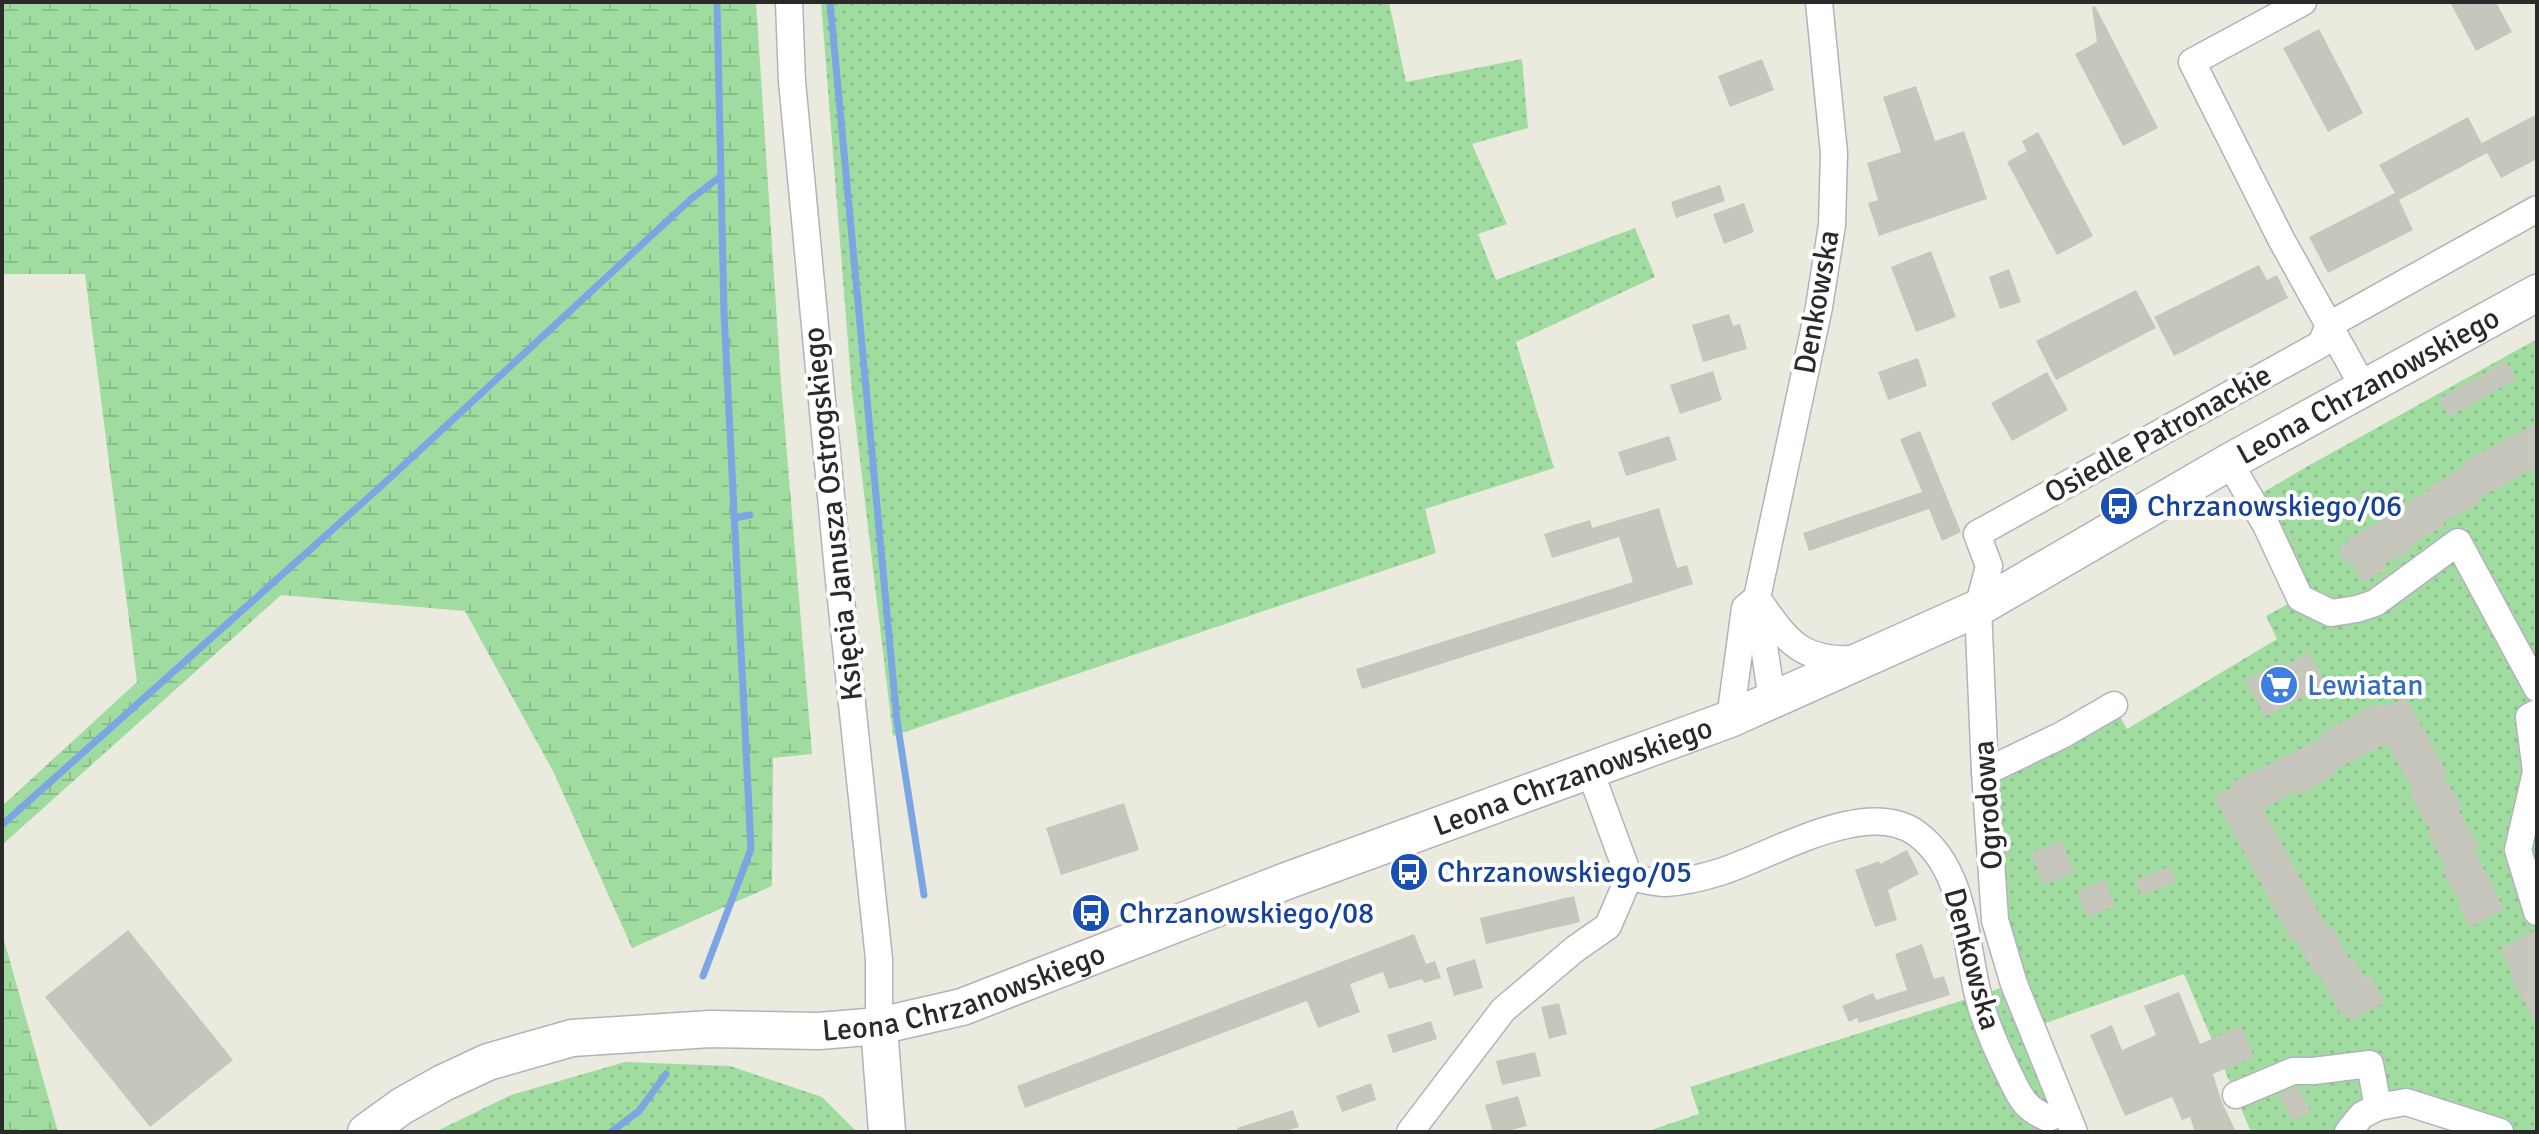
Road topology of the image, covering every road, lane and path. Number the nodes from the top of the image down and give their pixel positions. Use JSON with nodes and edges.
{"nodes":[{"id":1,"x":789,"y":2,"type":"edge"},
{"id":2,"x":1819,"y":2,"type":"edge"},
{"id":3,"x":2303,"y":2,"type":"edge"},
{"id":4,"x":2537,"y":209,"type":"edge"},
{"id":5,"x":2537,"y":293,"type":"edge"},
{"id":6,"x":2329,"y":325,"type":"junction"},
{"id":7,"x":2364,"y":388,"type":"junction"},
{"id":8,"x":2229,"y":462,"type":"junction"},
{"id":9,"x":1977,"y":534,"type":"joint"},
{"id":10,"x":1757,"y":598,"type":"junction"},
{"id":11,"x":1978,"y":608,"type":"junction"},
{"id":12,"x":1871,"y":657,"type":"junction"},
{"id":13,"x":2537,"y":688,"type":"edge"},
{"id":14,"x":1772,"y":700,"type":"junction"},
{"id":15,"x":2114,"y":705,"type":"dead end"},
{"id":16,"x":2537,"y":713,"type":"edge"},
{"id":17,"x":1730,"y":719,"type":"junction"},
{"id":18,"x":1590,"y":771,"type":"junction"},
{"id":19,"x":1985,"y":772,"type":"junction"},
{"id":20,"x":2536,"y":773,"type":"edge"},
{"id":21,"x":1629,"y":877,"type":"junction"},
{"id":22,"x":2537,"y":912,"type":"edge"},
{"id":23,"x":879,"y":1026,"type":"junction"},
{"id":24,"x":2236,"y":1095,"type":"dead end"},
{"id":25,"x":2378,"y":1107,"type":"junction"},
{"id":26,"x":2070,"y":1121,"type":"edge"},
{"id":27,"x":366,"y":1132,"type":"edge"},
{"id":28,"x":887,"y":1132,"type":"edge"},
{"id":29,"x":1410,"y":1132,"type":"edge"},
{"id":30,"x":2348,"y":1132,"type":"edge"},
{"id":31,"x":2500,"y":1132,"type":"edge"}],
"edges":[{"from":1,"to":23,"type":"street","name":"Księcia Janusza Ostrogskiego"},
{"from":2,"to":10,"type":"street","name":"Denkowska"},
{"from":3,"to":6,"type":"street"},
{"from":4,"to":6,"type":"street","name":"Osiedle Patronackie"},
{"from":5,"to":7,"type":"street","name":"Leona Chrzanowskiego"},
{"from":6,"to":7,"type":"street"},
{"from":6,"to":9,"type":"street","name":"Osiedle Patronackie"},
{"from":7,"to":8,"type":"street","name":"Leona Chrzanowskiego"},
{"from":8,"to":11,"type":"street","name":"Leona Chrzanowskiego"},
{"from":8,"to":13,"type":"street"},
{"from":9,"to":11,"type":"street","name":"Ogrodowa"},
{"from":10,"to":12,"type":"street"},
{"from":10,"to":14,"type":"street","name":"Denkowska"},
{"from":10,"to":17,"type":"street","name":"Denkowska"},
{"from":11,"to":12,"type":"street","name":"Leona Chrzanowskiego"},
{"from":11,"to":19,"type":"street","name":"Ogrodowa"},
{"from":12,"to":14,"type":"street","name":"Leona Chrzanowskiego"},
{"from":14,"to":17,"type":"street","name":"Leona Chrzanowskiego"},
{"from":15,"to":19,"type":"street"},
{"from":16,"to":20,"type":"street"},
{"from":17,"to":18,"type":"street","name":"Leona Chrzanowskiego"},
{"from":18,"to":21,"type":"street"},
{"from":18,"to":23,"type":"street","name":"Leona Chrzanowskiego"},
{"from":19,"to":26,"type":"street","name":"Ogrodowa"},
{"from":20,"to":22,"type":"street"},
{"from":21,"to":26,"type":"street","name":"Denkowska"},
{"from":21,"to":29,"type":"street"},
{"from":23,"to":27,"type":"street","name":"Leona Chrzanowskiego"},
{"from":23,"to":28,"type":"street"},
{"from":24,"to":25,"type":"street"},
{"from":25,"to":30,"type":"street"},
{"from":25,"to":31,"type":"street"}]}
